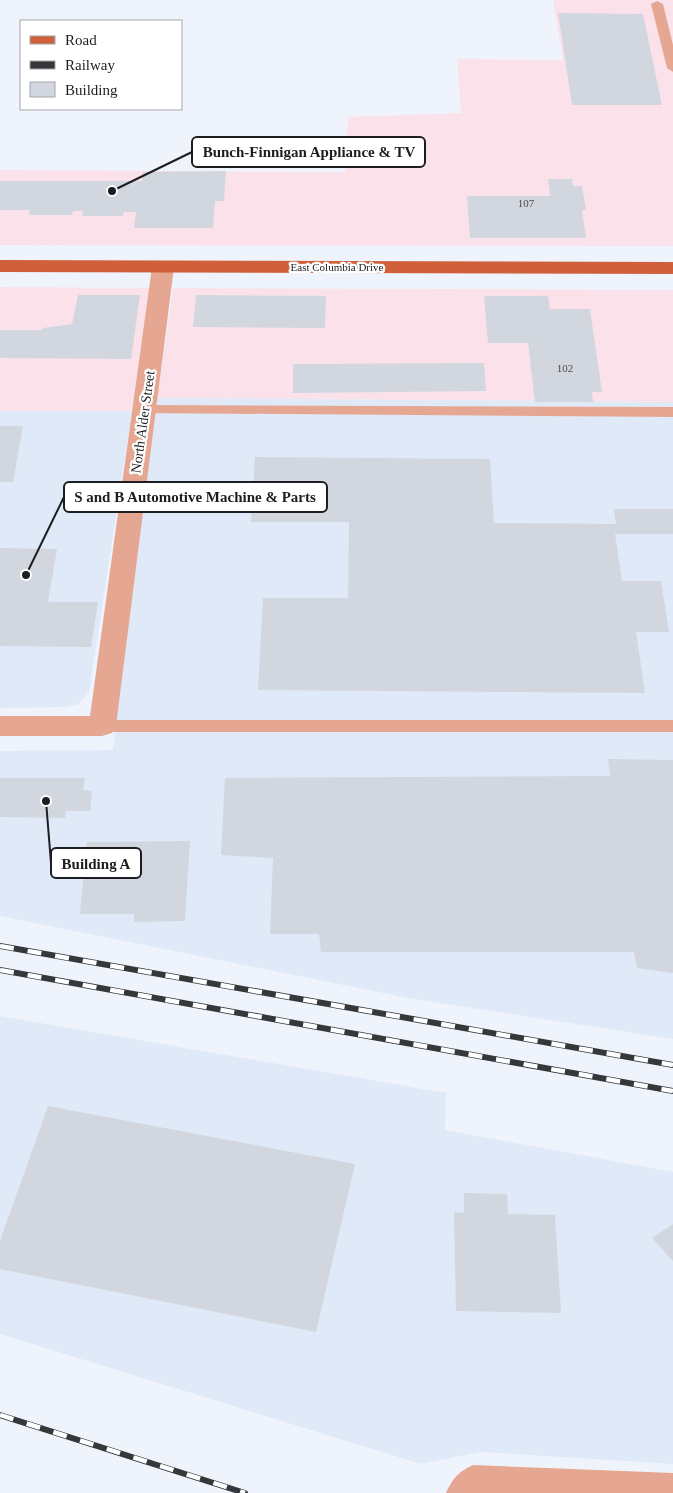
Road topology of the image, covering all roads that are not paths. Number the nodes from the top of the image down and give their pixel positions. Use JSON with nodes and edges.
{"nodes":[{"id":1,"x":657,"y":4,"type":"dead end"},
{"id":2,"x":673,"y":68,"type":"edge"},
{"id":3,"x":0,"y":266,"type":"edge"},
{"id":4,"x":163,"y":267,"type":"junction"},
{"id":5,"x":673,"y":268,"type":"edge"},
{"id":6,"x":144,"y":410,"type":"junction"},
{"id":7,"x":673,"y":412,"type":"edge"},
{"id":8,"x":0,"y":726,"type":"edge"},
{"id":9,"x":102,"y":726,"type":"junction"},
{"id":10,"x":673,"y":726,"type":"edge"},
{"id":11,"x":469,"y":1489,"type":"edge"},
{"id":12,"x":673,"y":1492,"type":"edge"}],
"edges":[{"from":1,"to":2,"type":"lane"},
{"from":3,"to":4,"type":"main road","name":"East Columbia Drive"},
{"from":4,"to":5,"type":"main road","name":"East Columbia Drive"},
{"from":4,"to":6,"type":"street","name":"North Alder Street"},
{"from":6,"to":7,"type":"lane"},
{"from":6,"to":9,"type":"street","name":"North Alder Street"},
{"from":8,"to":9,"type":"street"},
{"from":9,"to":10,"type":"lane"},
{"from":11,"to":12,"type":"street"}]}
